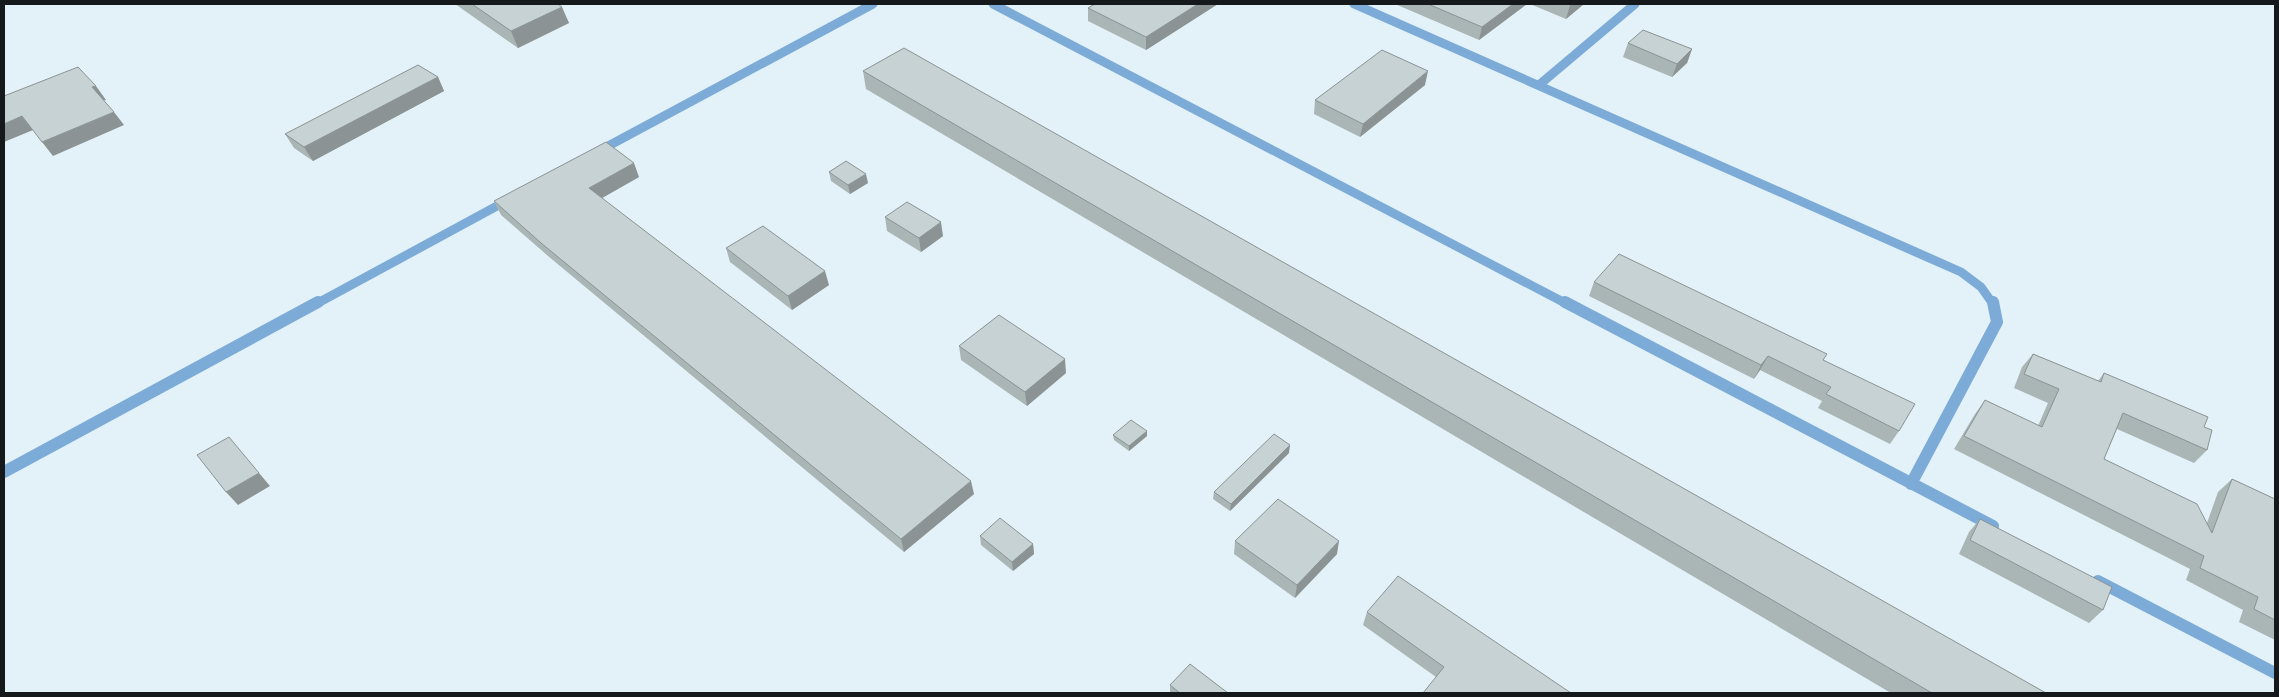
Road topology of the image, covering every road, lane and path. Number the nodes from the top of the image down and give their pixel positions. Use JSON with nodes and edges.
{"nodes":[{"id":1,"x":873,"y":4,"type":"edge"},
{"id":2,"x":993,"y":4,"type":"edge"},
{"id":3,"x":1354,"y":4,"type":"edge"},
{"id":4,"x":1635,"y":4,"type":"edge"},
{"id":5,"x":1539,"y":85,"type":"junction"},
{"id":6,"x":583,"y":160,"type":"edge"},
{"id":7,"x":522,"y":193,"type":"edge"},
{"id":8,"x":4,"y":472,"type":"edge"},
{"id":9,"x":1912,"y":484,"type":"junction"},
{"id":10,"x":2007,"y":533,"type":"edge"},
{"id":11,"x":2085,"y":574,"type":"edge"},
{"id":12,"x":2275,"y":674,"type":"edge"}],
"edges":[{"from":1,"to":6,"type":"lane"},
{"from":2,"to":9,"type":"lane"},
{"from":3,"to":5,"type":"lane"},
{"from":4,"to":5,"type":"lane"},
{"from":5,"to":9,"type":"lane"},
{"from":7,"to":8,"type":"lane"},
{"from":9,"to":10,"type":"lane"},
{"from":11,"to":12,"type":"lane"}]}
